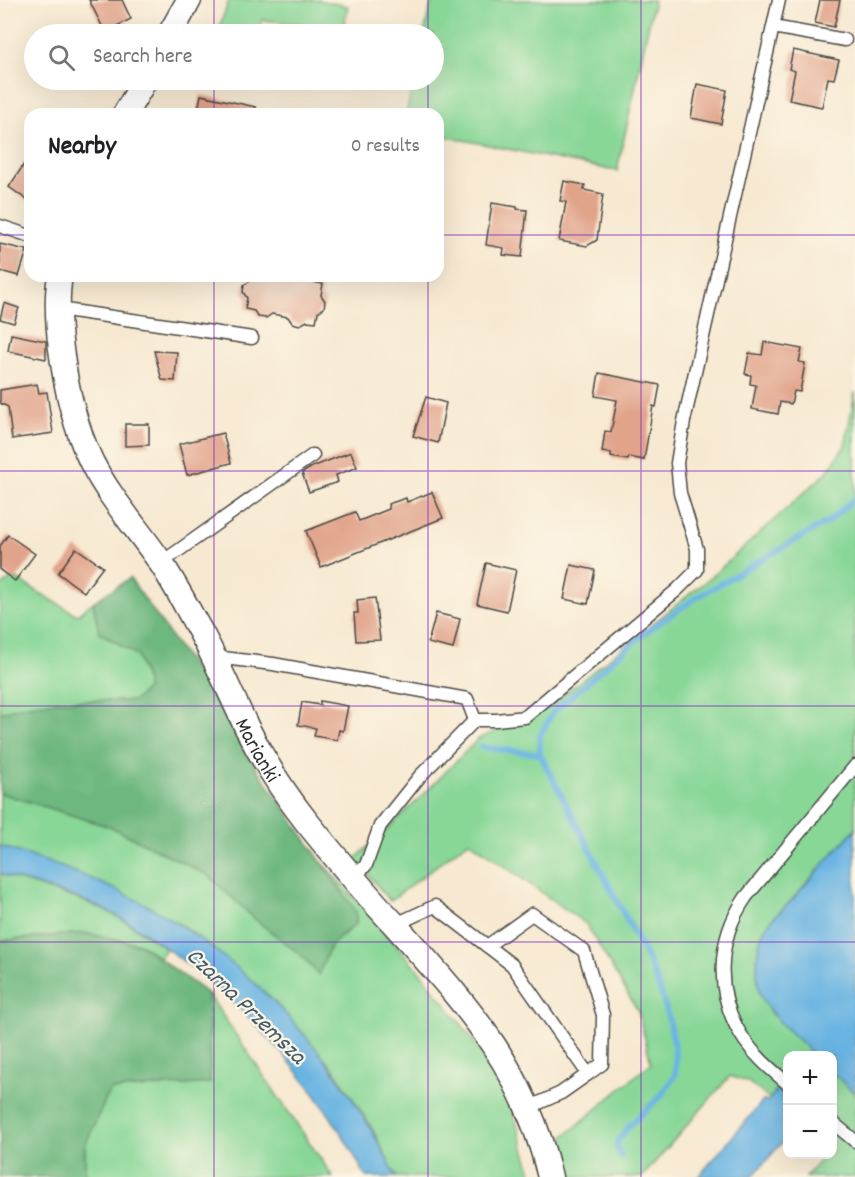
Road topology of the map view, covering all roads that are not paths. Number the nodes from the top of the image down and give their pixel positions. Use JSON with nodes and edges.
{"nodes":[{"id":1,"x":189,"y":0,"type":"edge"},
{"id":2,"x":778,"y":0,"type":"edge"},
{"id":3,"x":176,"y":24,"type":"edge"},
{"id":4,"x":773,"y":27,"type":"junction"},
{"id":5,"x":845,"y":40,"type":"dead end"},
{"id":6,"x":139,"y":90,"type":"edge"},
{"id":7,"x":129,"y":108,"type":"edge"},
{"id":8,"x":0,"y":226,"type":"edge"},
{"id":9,"x":24,"y":234,"type":"edge"},
{"id":10,"x":60,"y":282,"type":"edge"},
{"id":11,"x":59,"y":309,"type":"junction"},
{"id":12,"x":252,"y":338,"type":"dead end"},
{"id":13,"x":313,"y":456,"type":"dead end"},
{"id":14,"x":161,"y":562,"type":"junction"},
{"id":15,"x":215,"y":657,"type":"junction"},
{"id":16,"x":474,"y":720,"type":"junction"},
{"id":17,"x":855,"y":766,"type":"edge"},
{"id":18,"x":354,"y":878,"type":"junction"},
{"id":19,"x":394,"y":925,"type":"junction"},
{"id":20,"x":487,"y":946,"type":"junction"},
{"id":21,"x":588,"y":1074,"type":"junction"},
{"id":22,"x":783,"y":1080,"type":"edge"},
{"id":23,"x":528,"y":1108,"type":"junction"},
{"id":24,"x":837,"y":1126,"type":"edge"},
{"id":25,"x":855,"y":1141,"type":"edge"},
{"id":26,"x":550,"y":1177,"type":"edge"}],
"edges":[{"from":1,"to":3,"type":"street"},
{"from":2,"to":4,"type":"lane"},
{"from":4,"to":5,"type":"lane"},
{"from":4,"to":16,"type":"lane"},
{"from":6,"to":7,"type":"street"},
{"from":8,"to":9,"type":"lane"},
{"from":10,"to":11,"type":"street","name":"Marianki"},
{"from":11,"to":12,"type":"lane"},
{"from":11,"to":14,"type":"street","name":"Marianki"},
{"from":13,"to":14,"type":"lane"},
{"from":14,"to":15,"type":"street","name":"Marianki"},
{"from":15,"to":16,"type":"lane"},
{"from":15,"to":18,"type":"street","name":"Marianki"},
{"from":16,"to":18,"type":"lane"},
{"from":17,"to":22,"type":"lane"},
{"from":18,"to":19,"type":"street","name":"Marianki"},
{"from":19,"to":20,"type":"lane"},
{"from":19,"to":23,"type":"street","name":"Marianki"},
{"from":20,"to":21,"type":"lane"},
{"from":20,"to":21,"type":"lane"},
{"from":21,"to":23,"type":"lane"},
{"from":23,"to":26,"type":"street","name":"Marianki"},
{"from":24,"to":25,"type":"lane"}]}
